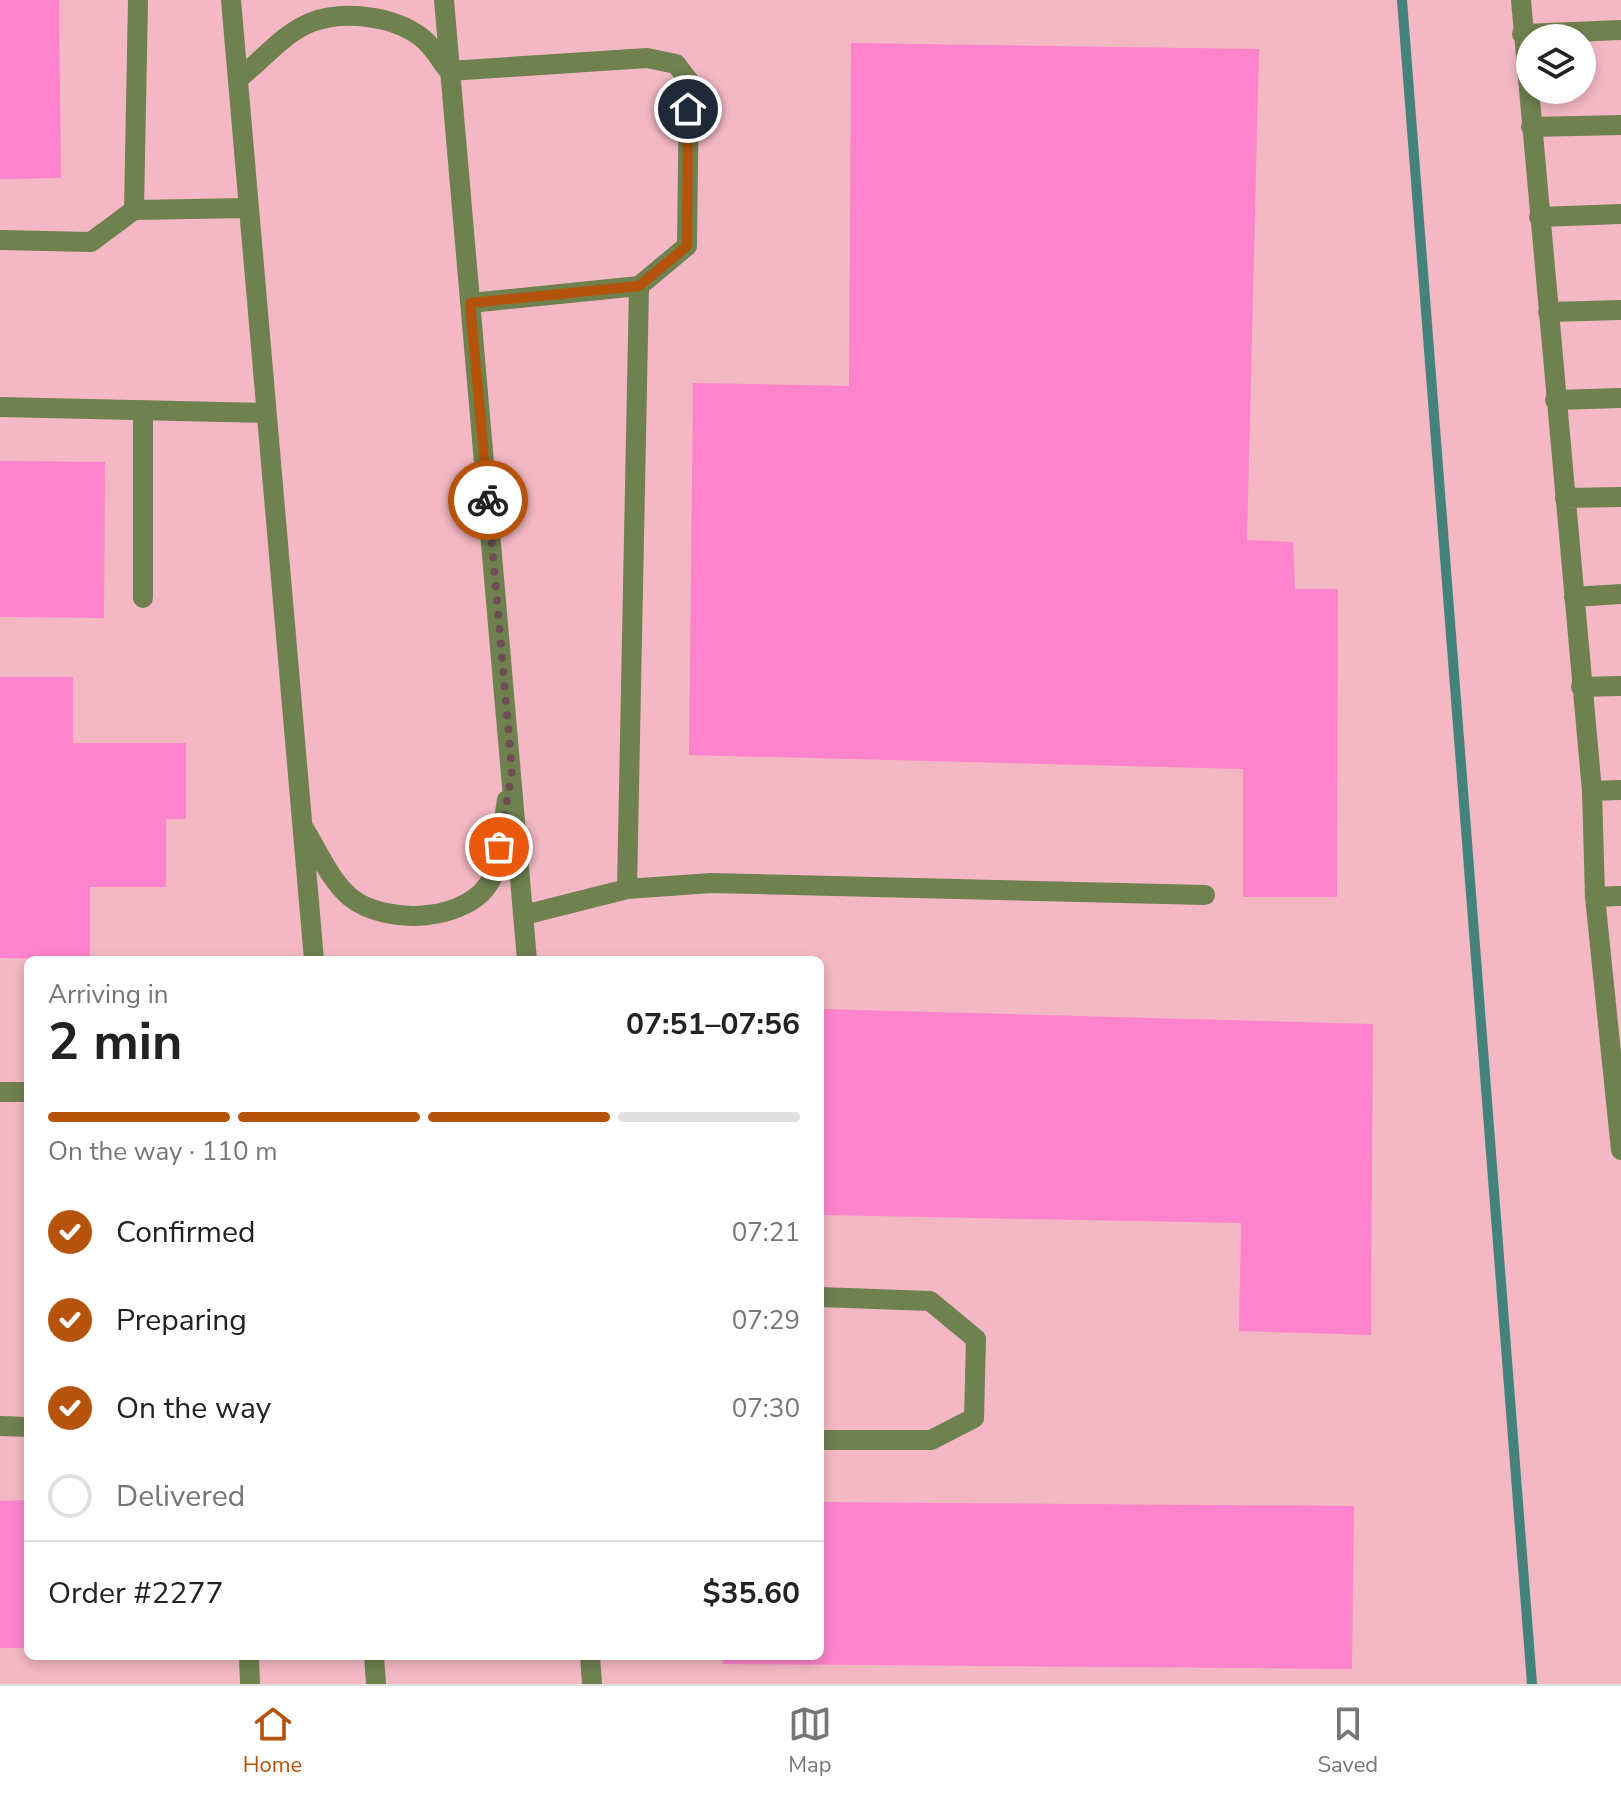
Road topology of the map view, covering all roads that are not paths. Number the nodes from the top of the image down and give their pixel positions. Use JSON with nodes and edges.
{"nodes":[{"id":1,"x":138,"y":0,"type":"edge"},
{"id":2,"x":231,"y":0,"type":"edge"},
{"id":3,"x":444,"y":0,"type":"edge"},
{"id":4,"x":1521,"y":0,"type":"edge"},
{"id":5,"x":1522,"y":24,"type":"edge"},
{"id":6,"x":1621,"y":30,"type":"edge"},
{"id":7,"x":1596,"y":31,"type":"edge"},
{"id":8,"x":449,"y":71,"type":"junction"},
{"id":9,"x":238,"y":79,"type":"junction"},
{"id":10,"x":1529,"y":104,"type":"edge"},
{"id":11,"x":1621,"y":125,"type":"edge"},
{"id":12,"x":1531,"y":127,"type":"junction"},
{"id":13,"x":248,"y":208,"type":"junction"},
{"id":14,"x":134,"y":210,"type":"junction"},
{"id":15,"x":1621,"y":214,"type":"edge"},
{"id":16,"x":1539,"y":217,"type":"junction"},
{"id":17,"x":0,"y":240,"type":"edge"},
{"id":18,"x":639,"y":286,"type":"junction"},
{"id":19,"x":470,"y":303,"type":"junction"},
{"id":20,"x":1621,"y":310,"type":"edge"},
{"id":21,"x":1548,"y":312,"type":"junction"},
{"id":22,"x":1621,"y":398,"type":"edge"},
{"id":23,"x":1555,"y":400,"type":"junction"},
{"id":24,"x":0,"y":407,"type":"edge"},
{"id":25,"x":143,"y":410,"type":"junction"},
{"id":26,"x":266,"y":413,"type":"junction"},
{"id":27,"x":1621,"y":497,"type":"edge"},
{"id":28,"x":1565,"y":498,"type":"junction"},
{"id":29,"x":1621,"y":594,"type":"edge"},
{"id":30,"x":1574,"y":597,"type":"junction"},
{"id":31,"x":143,"y":598,"type":"dead end"},
{"id":32,"x":1621,"y":686,"type":"edge"},
{"id":33,"x":1581,"y":687,"type":"junction"},
{"id":34,"x":512,"y":770,"type":"junction"},
{"id":35,"x":1621,"y":790,"type":"edge"},
{"id":36,"x":1592,"y":791,"type":"junction"},
{"id":37,"x":301,"y":823,"type":"junction"},
{"id":38,"x":627,"y":889,"type":"junction"},
{"id":39,"x":1205,"y":895,"type":"dead end"},
{"id":40,"x":1621,"y":896,"type":"edge"},
{"id":41,"x":1595,"y":897,"type":"junction"},
{"id":42,"x":524,"y":915,"type":"junction"},
{"id":43,"x":314,"y":956,"type":"edge"},
{"id":44,"x":527,"y":956,"type":"edge"},
{"id":45,"x":1612,"y":981,"type":"edge"},
{"id":46,"x":1618,"y":1086,"type":"edge"},
{"id":47,"x":0,"y":1092,"type":"edge"},
{"id":48,"x":24,"y":1092,"type":"edge"},
{"id":49,"x":1621,"y":1150,"type":"edge"},
{"id":50,"x":824,"y":1297,"type":"edge"},
{"id":51,"x":0,"y":1426,"type":"edge"},
{"id":52,"x":24,"y":1427,"type":"edge"},
{"id":53,"x":824,"y":1440,"type":"edge"},
{"id":54,"x":249,"y":1660,"type":"edge"},
{"id":55,"x":374,"y":1660,"type":"edge"},
{"id":56,"x":590,"y":1660,"type":"edge"},
{"id":57,"x":250,"y":1684,"type":"edge"},
{"id":58,"x":376,"y":1684,"type":"edge"},
{"id":59,"x":592,"y":1684,"type":"edge"}],
"edges":[{"from":1,"to":14,"type":"street"},
{"from":2,"to":9,"type":"street"},
{"from":3,"to":8,"type":"street"},
{"from":4,"to":5,"type":"street"},
{"from":6,"to":7,"type":"street"},
{"from":8,"to":9,"type":"street"},
{"from":8,"to":18,"type":"street"},
{"from":8,"to":19,"type":"street"},
{"from":9,"to":13,"type":"street"},
{"from":10,"to":12,"type":"street"},
{"from":11,"to":12,"type":"street"},
{"from":12,"to":16,"type":"street"},
{"from":13,"to":14,"type":"street"},
{"from":13,"to":26,"type":"street"},
{"from":14,"to":17,"type":"street"},
{"from":15,"to":16,"type":"street"},
{"from":16,"to":21,"type":"street"},
{"from":18,"to":19,"type":"street"},
{"from":18,"to":38,"type":"street"},
{"from":19,"to":34,"type":"street"},
{"from":20,"to":21,"type":"street"},
{"from":21,"to":23,"type":"street"},
{"from":22,"to":23,"type":"street"},
{"from":23,"to":28,"type":"street"},
{"from":24,"to":25,"type":"street"},
{"from":25,"to":26,"type":"street"},
{"from":25,"to":31,"type":"street"},
{"from":26,"to":37,"type":"street"},
{"from":27,"to":28,"type":"street"},
{"from":28,"to":30,"type":"street"},
{"from":29,"to":30,"type":"street"},
{"from":30,"to":33,"type":"street"},
{"from":32,"to":33,"type":"street"},
{"from":33,"to":36,"type":"street"},
{"from":34,"to":37,"type":"street"},
{"from":34,"to":42,"type":"street"},
{"from":35,"to":36,"type":"street"},
{"from":36,"to":41,"type":"street"},
{"from":37,"to":43,"type":"street"},
{"from":38,"to":39,"type":"street"},
{"from":38,"to":42,"type":"street"},
{"from":40,"to":41,"type":"street"},
{"from":41,"to":45,"type":"street"},
{"from":42,"to":44,"type":"street"},
{"from":45,"to":46,"type":"street"},
{"from":46,"to":49,"type":"street"},
{"from":47,"to":48,"type":"street"},
{"from":50,"to":53,"type":"street"},
{"from":51,"to":52,"type":"street"},
{"from":54,"to":57,"type":"street"},
{"from":55,"to":58,"type":"street"},
{"from":56,"to":59,"type":"street"}]}
